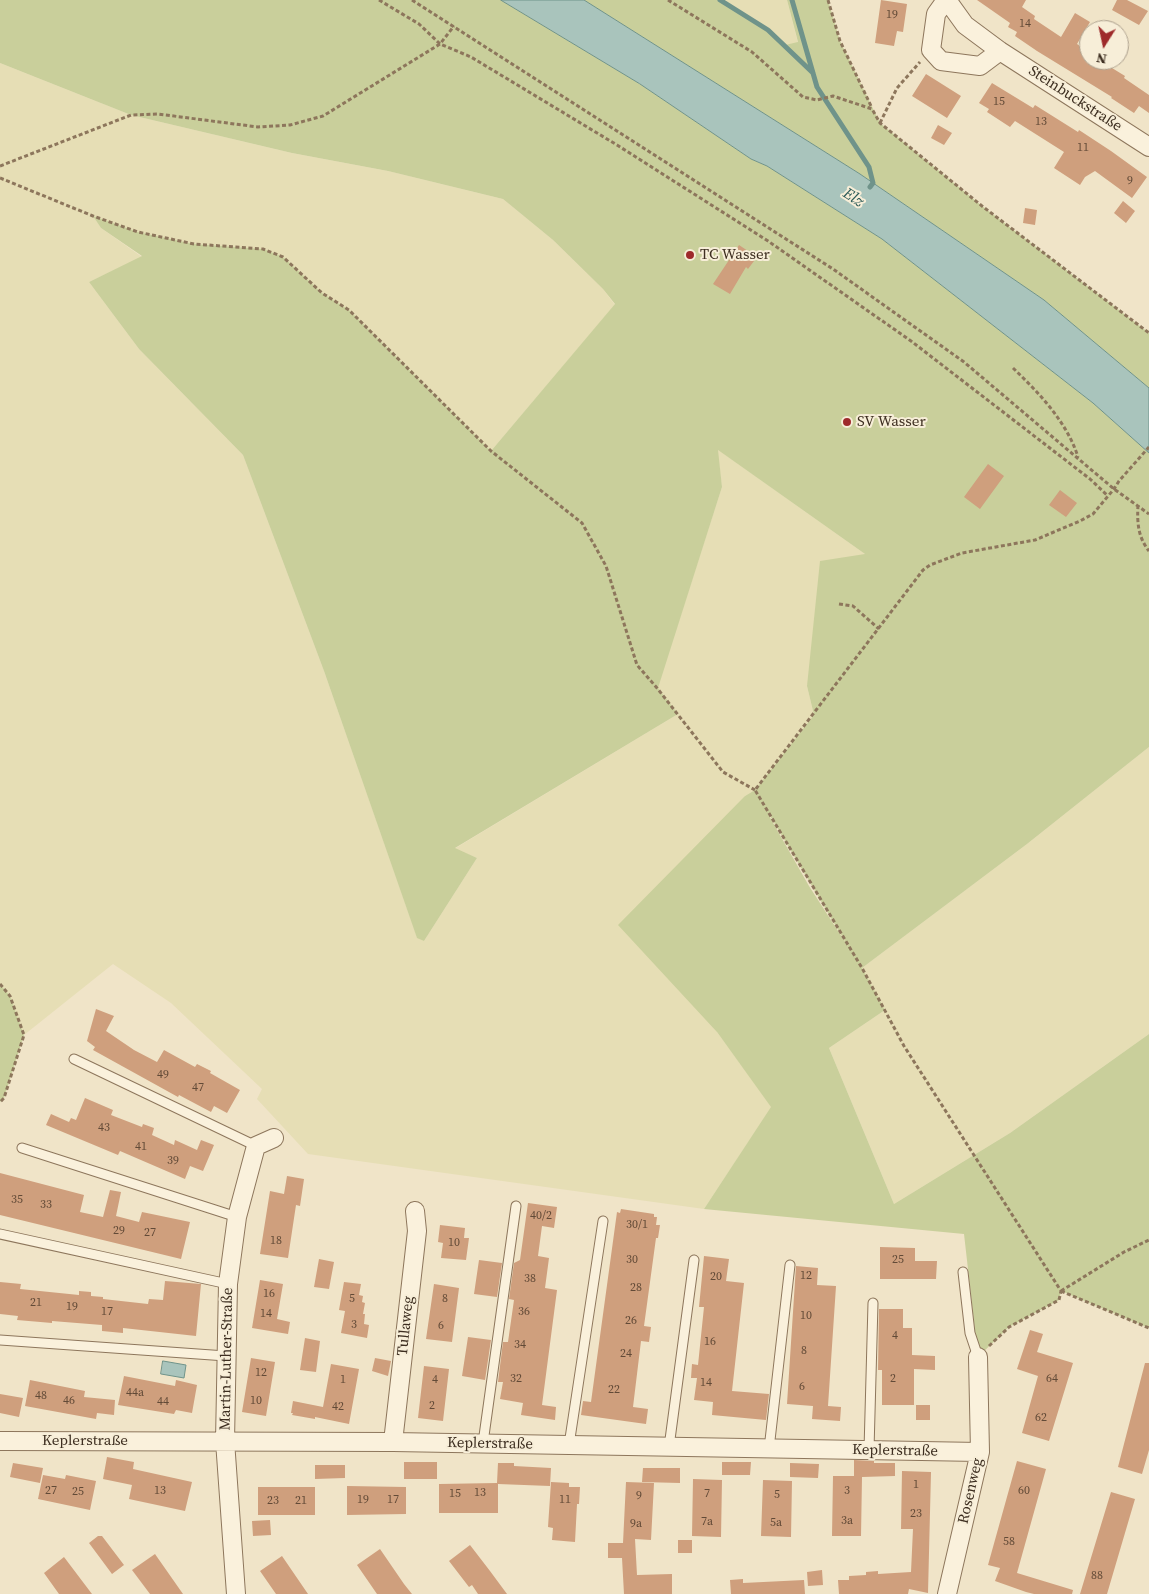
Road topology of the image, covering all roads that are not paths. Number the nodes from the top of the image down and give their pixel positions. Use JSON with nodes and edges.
{"nodes":[{"id":1,"x":947,"y":0,"type":"edge"},
{"id":2,"x":1000,"y":51,"type":"junction"},
{"id":3,"x":1149,"y":148,"type":"edge"},
{"id":4,"x":74,"y":1060,"type":"dead end"},
{"id":5,"x":274,"y":1138,"type":"dead end"},
{"id":6,"x":256,"y":1146,"type":"junction"},
{"id":7,"x":22,"y":1148,"type":"dead end"},
{"id":8,"x":516,"y":1206,"type":"dead end"},
{"id":9,"x":415,"y":1211,"type":"dead end"},
{"id":10,"x":237,"y":1217,"type":"junction"},
{"id":11,"x":603,"y":1221,"type":"dead end"},
{"id":12,"x":0,"y":1234,"type":"edge"},
{"id":13,"x":694,"y":1260,"type":"dead end"},
{"id":14,"x":790,"y":1265,"type":"dead end"},
{"id":15,"x":963,"y":1272,"type":"dead end"},
{"id":16,"x":228,"y":1284,"type":"junction"},
{"id":17,"x":872,"y":1303,"type":"dead end"},
{"id":18,"x":0,"y":1340,"type":"edge"},
{"id":19,"x":226,"y":1356,"type":"junction"},
{"id":20,"x":978,"y":1357,"type":"joint"},
{"id":21,"x":0,"y":1441,"type":"edge"},
{"id":22,"x":225,"y":1441,"type":"junction"},
{"id":23,"x":393,"y":1442,"type":"junction"},
{"id":24,"x":482,"y":1443,"type":"junction"},
{"id":25,"x":569,"y":1445,"type":"junction"},
{"id":26,"x":669,"y":1447,"type":"junction"},
{"id":27,"x":769,"y":1448,"type":"junction"},
{"id":28,"x":869,"y":1450,"type":"junction"},
{"id":29,"x":980,"y":1452,"type":"junction"},
{"id":30,"x":236,"y":1594,"type":"edge"},
{"id":31,"x":948,"y":1594,"type":"edge"}],
"edges":[{"from":1,"to":2,"type":"street","name":"Steinbuckstraße"},
{"from":1,"to":2,"type":"street","name":"Steinbuckstraße"},
{"from":2,"to":3,"type":"street","name":"Steinbuckstraße"},
{"from":4,"to":6,"type":"lane"},
{"from":5,"to":6,"type":"street"},
{"from":6,"to":10,"type":"street","name":"Martin-Luther-Straße"},
{"from":7,"to":10,"type":"lane"},
{"from":8,"to":24,"type":"lane"},
{"from":9,"to":23,"type":"street","name":"Tullaweg"},
{"from":10,"to":16,"type":"street","name":"Martin-Luther-Straße"},
{"from":11,"to":25,"type":"lane"},
{"from":12,"to":16,"type":"lane"},
{"from":13,"to":26,"type":"lane"},
{"from":14,"to":27,"type":"lane"},
{"from":15,"to":20,"type":"lane"},
{"from":16,"to":19,"type":"street","name":"Martin-Luther-Straße"},
{"from":17,"to":28,"type":"lane"},
{"from":18,"to":19,"type":"lane"},
{"from":19,"to":22,"type":"street","name":"Martin-Luther-Straße"},
{"from":20,"to":29,"type":"street","name":"Rosenweg"},
{"from":21,"to":22,"type":"street","name":"Keplerstraße"},
{"from":22,"to":23,"type":"street","name":"Keplerstraße"},
{"from":22,"to":30,"type":"street","name":"Martin-Luther-Straße"},
{"from":23,"to":24,"type":"street","name":"Keplerstraße"},
{"from":24,"to":25,"type":"street","name":"Keplerstraße"},
{"from":25,"to":26,"type":"street","name":"Keplerstraße"},
{"from":26,"to":27,"type":"street","name":"Keplerstraße"},
{"from":27,"to":28,"type":"street","name":"Keplerstraße"},
{"from":28,"to":29,"type":"street","name":"Keplerstraße"},
{"from":29,"to":31,"type":"street","name":"Rosenweg"}]}
